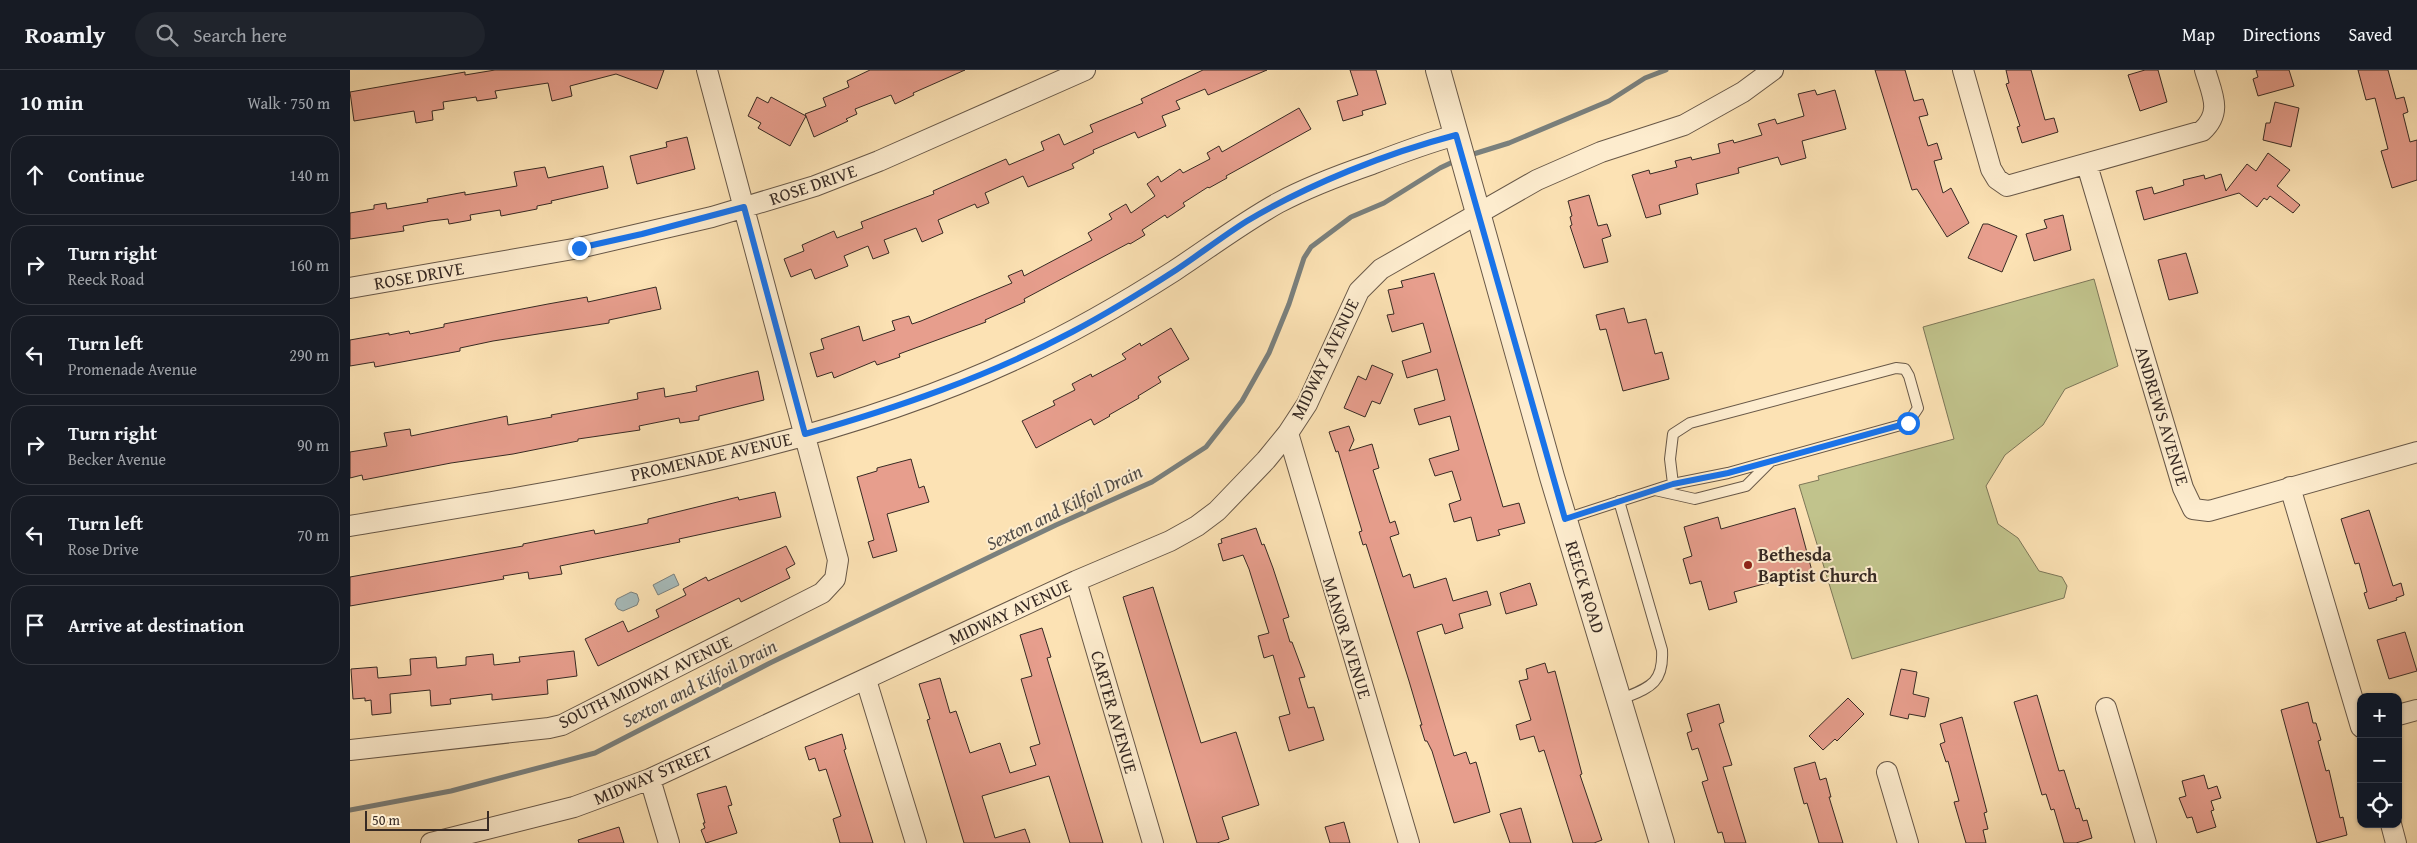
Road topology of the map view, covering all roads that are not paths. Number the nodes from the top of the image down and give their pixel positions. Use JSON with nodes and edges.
{"nodes":[{"id":1,"x":707,"y":70,"type":"edge"},
{"id":2,"x":1084,"y":70,"type":"edge"},
{"id":3,"x":1438,"y":70,"type":"edge"},
{"id":4,"x":1773,"y":70,"type":"edge"},
{"id":5,"x":1963,"y":70,"type":"edge"},
{"id":6,"x":2205,"y":70,"type":"edge"},
{"id":7,"x":1457,"y":139,"type":"junction"},
{"id":8,"x":2088,"y":165,"type":"junction"},
{"id":9,"x":744,"y":207,"type":"junction"},
{"id":10,"x":1479,"y":213,"type":"junction"},
{"id":11,"x":350,"y":288,"type":"edge"},
{"id":12,"x":1288,"y":433,"type":"junction"},
{"id":13,"x":805,"y":434,"type":"junction"},
{"id":14,"x":2417,"y":452,"type":"edge"},
{"id":15,"x":1771,"y":461,"type":"junction"},
{"id":16,"x":1673,"y":484,"type":"junction"},
{"id":17,"x":2290,"y":487,"type":"junction"},
{"id":18,"x":1654,"y":490,"type":"junction"},
{"id":19,"x":1619,"y":501,"type":"junction"},
{"id":20,"x":1565,"y":519,"type":"junction"},
{"id":21,"x":350,"y":526,"type":"edge"},
{"id":22,"x":1076,"y":581,"type":"junction"},
{"id":23,"x":866,"y":680,"type":"junction"},
{"id":24,"x":1619,"y":700,"type":"junction"},
{"id":25,"x":2106,"y":708,"type":"dead end"},
{"id":26,"x":2417,"y":710,"type":"edge"},
{"id":27,"x":2357,"y":713,"type":"edge"},
{"id":28,"x":2402,"y":714,"type":"edge"},
{"id":29,"x":350,"y":750,"type":"edge"},
{"id":30,"x":1887,"y":772,"type":"dead end"},
{"id":31,"x":650,"y":779,"type":"junction"},
{"id":32,"x":2392,"y":828,"type":"edge"},
{"id":33,"x":431,"y":843,"type":"edge"},
{"id":34,"x":669,"y":843,"type":"edge"},
{"id":35,"x":916,"y":843,"type":"edge"},
{"id":36,"x":1153,"y":843,"type":"edge"},
{"id":37,"x":1408,"y":843,"type":"edge"},
{"id":38,"x":1662,"y":843,"type":"edge"},
{"id":39,"x":1908,"y":843,"type":"edge"},
{"id":40,"x":2146,"y":843,"type":"edge"},
{"id":41,"x":2396,"y":843,"type":"edge"}],
"edges":[{"from":1,"to":9,"type":"street"},
{"from":2,"to":9,"type":"street","name":"ROSE DRIVE"},
{"from":3,"to":7,"type":"street","name":"REECK ROAD"},
{"from":4,"to":10,"type":"street","name":"MIDWAY AVENUE"},
{"from":5,"to":8,"type":"street"},
{"from":6,"to":8,"type":"street"},
{"from":7,"to":10,"type":"street","name":"REECK ROAD"},
{"from":7,"to":13,"type":"street","name":"PROMENADE AVENUE"},
{"from":8,"to":17,"type":"street","name":"ANDREWS AVENUE"},
{"from":9,"to":11,"type":"street","name":"ROSE DRIVE"},
{"from":9,"to":13,"type":"street"},
{"from":10,"to":12,"type":"street","name":"MIDWAY AVENUE"},
{"from":10,"to":20,"type":"street","name":"REECK ROAD"},
{"from":12,"to":22,"type":"street","name":"MIDWAY AVENUE"},
{"from":12,"to":37,"type":"street","name":"MANOR AVENUE"},
{"from":13,"to":21,"type":"street","name":"PROMENADE AVENUE"},
{"from":13,"to":29,"type":"street","name":"SOUTH MIDWAY AVENUE"},
{"from":14,"to":17,"type":"street"},
{"from":15,"to":16,"type":"lane"},
{"from":15,"to":16,"type":"lane"},
{"from":15,"to":18,"type":"lane"},
{"from":16,"to":18,"type":"lane"},
{"from":17,"to":27,"type":"street"},
{"from":18,"to":19,"type":"lane"},
{"from":19,"to":20,"type":"lane"},
{"from":19,"to":24,"type":"lane"},
{"from":20,"to":24,"type":"street","name":"REECK ROAD"},
{"from":22,"to":23,"type":"street","name":"MIDWAY AVENUE"},
{"from":22,"to":36,"type":"street","name":"CARTER AVENUE"},
{"from":23,"to":31,"type":"street","name":"MIDWAY STREET"},
{"from":23,"to":35,"type":"street"},
{"from":24,"to":38,"type":"street","name":"REECK ROAD"},
{"from":25,"to":40,"type":"street"},
{"from":26,"to":28,"type":"street"},
{"from":30,"to":39,"type":"street"},
{"from":31,"to":33,"type":"street","name":"MIDWAY STREET"},
{"from":31,"to":34,"type":"street"},
{"from":32,"to":41,"type":"street"}]}
